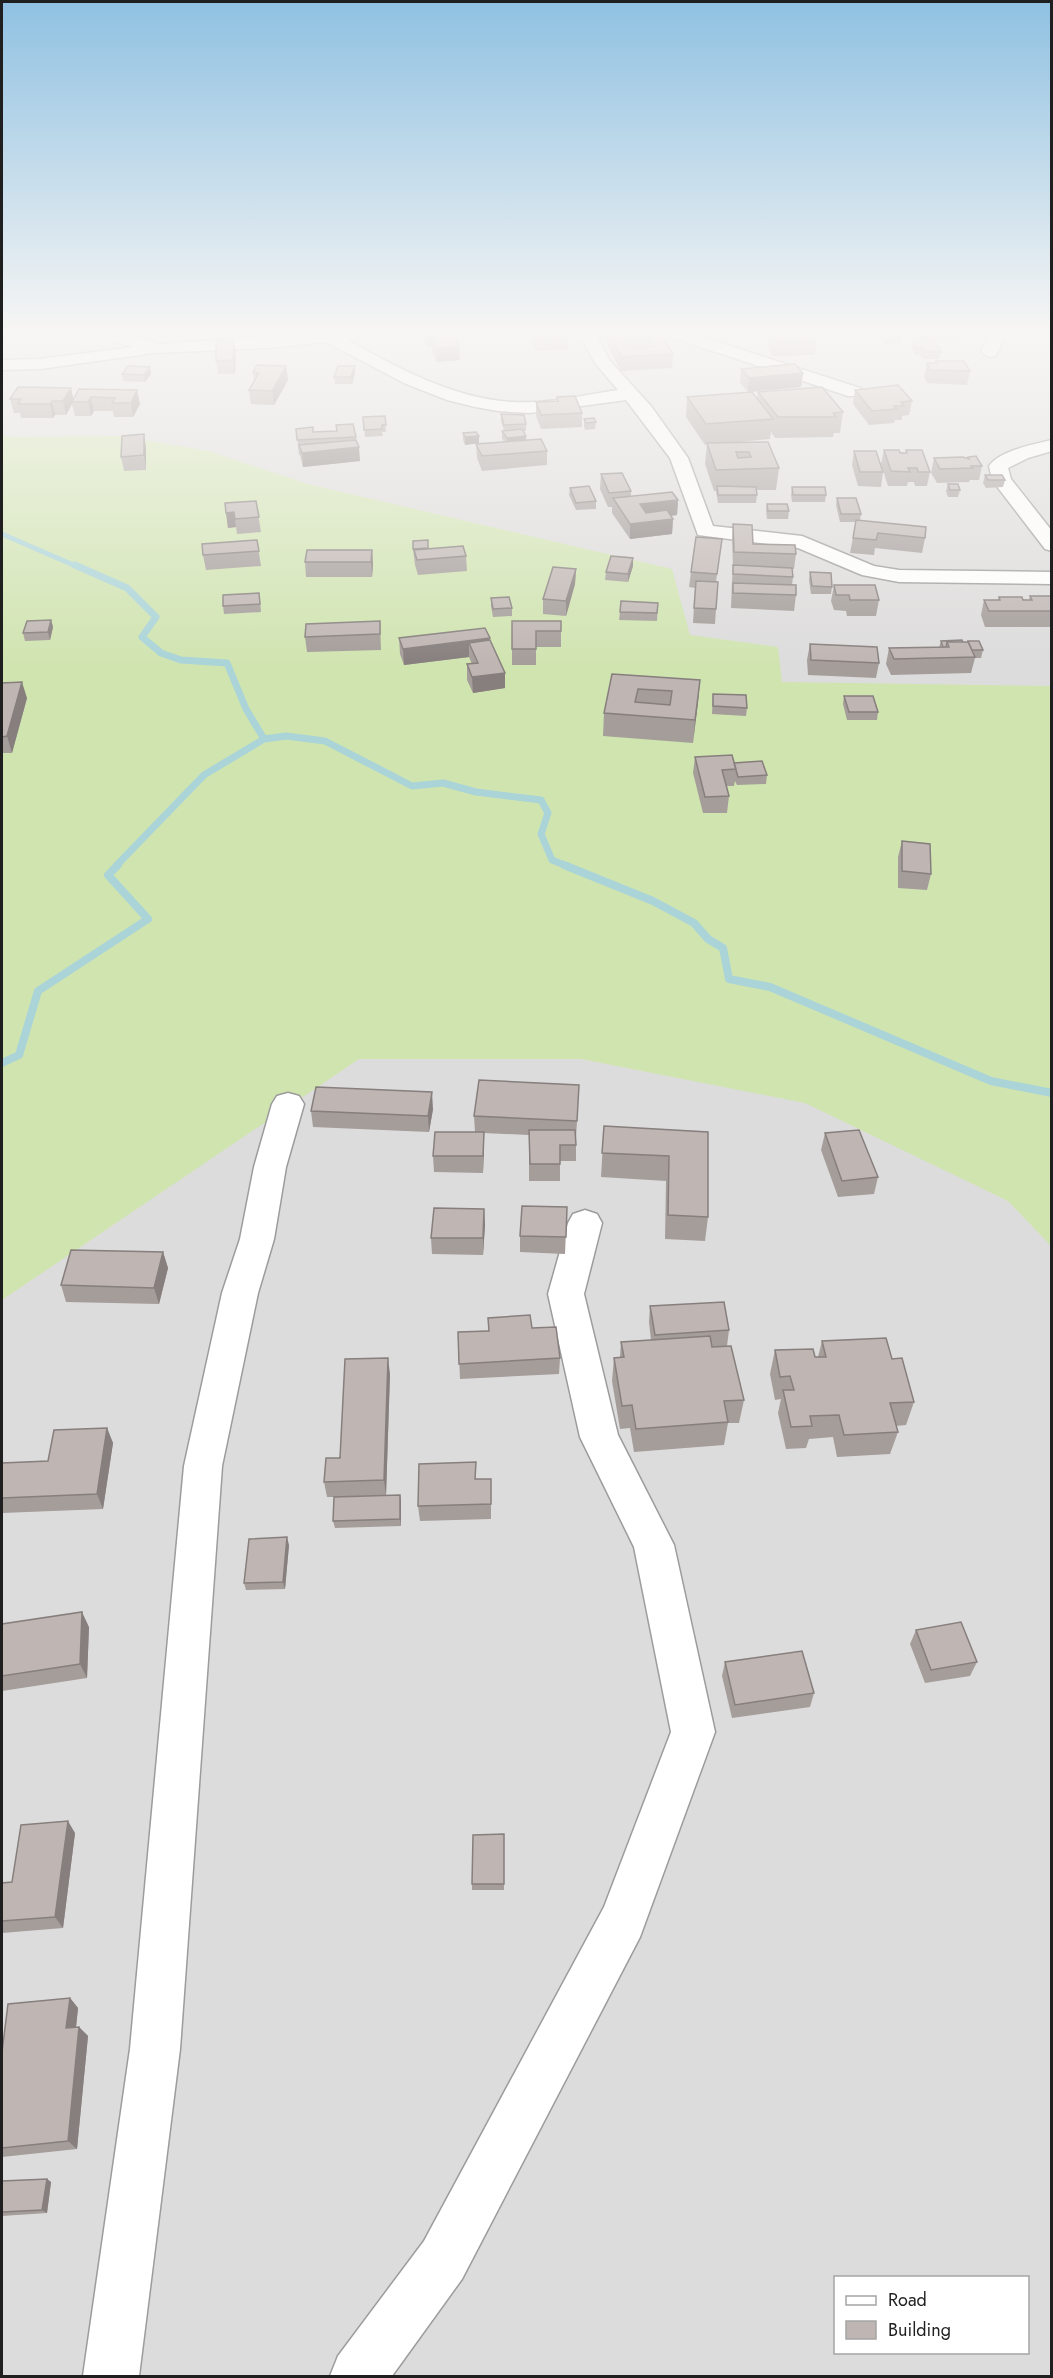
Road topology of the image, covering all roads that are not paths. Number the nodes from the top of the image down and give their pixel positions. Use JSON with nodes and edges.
{"nodes":[{"id":1,"x":668,"y":444,"type":"edge"},
{"id":2,"x":1052,"y":445,"type":"edge"},
{"id":3,"x":1052,"y":545,"type":"edge"},
{"id":4,"x":1052,"y":578,"type":"edge"},
{"id":5,"x":288,"y":1104,"type":"dead end"},
{"id":6,"x":585,"y":1222,"type":"dead end"},
{"id":7,"x":111,"y":2376,"type":"edge"},
{"id":8,"x":358,"y":2376,"type":"edge"}],
"edges":[{"from":1,"to":4,"type":"street"},
{"from":2,"to":3,"type":"street"},
{"from":5,"to":7,"type":"street"},
{"from":6,"to":8,"type":"street"}]}
